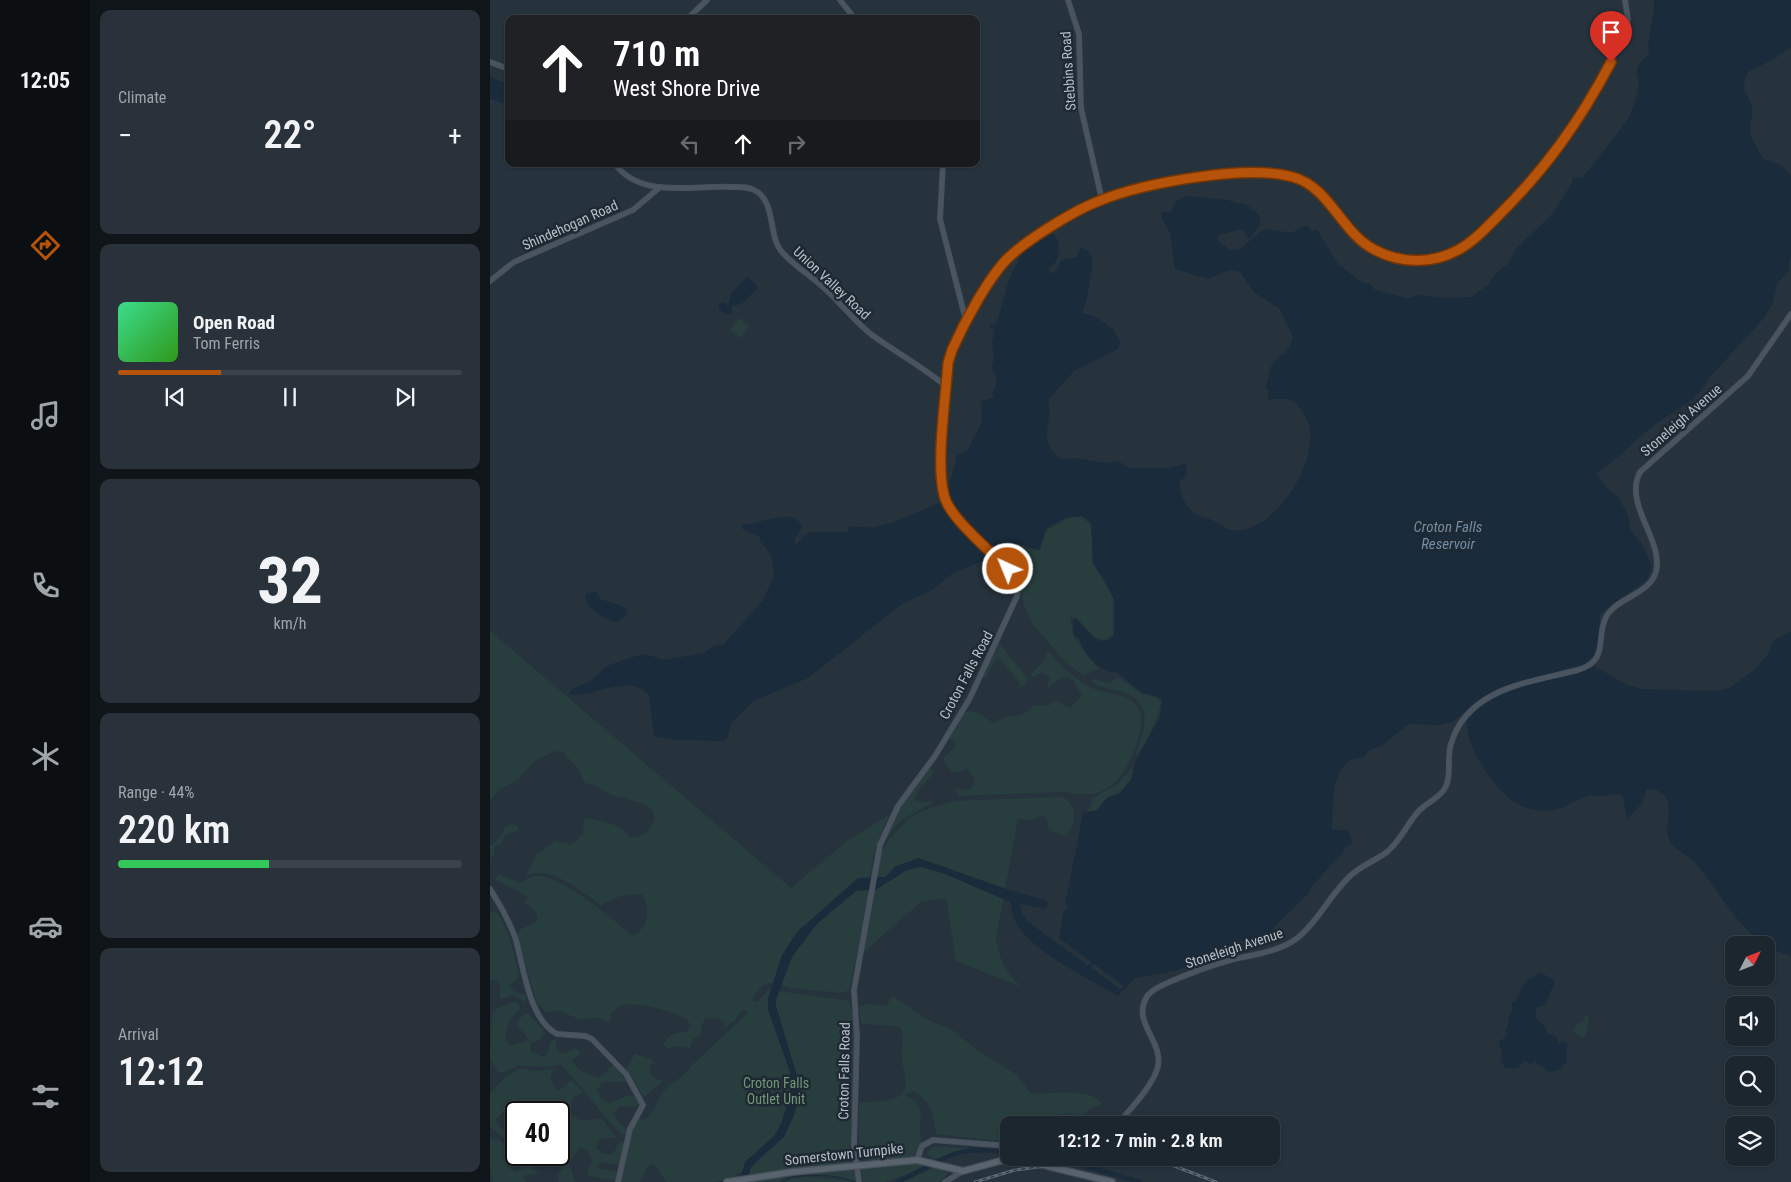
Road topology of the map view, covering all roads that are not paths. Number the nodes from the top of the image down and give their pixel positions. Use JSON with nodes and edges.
{"nodes":[{"id":1,"x":707,"y":0,"type":"edge"},
{"id":2,"x":840,"y":0,"type":"edge"},
{"id":3,"x":1068,"y":0,"type":"edge"},
{"id":4,"x":1625,"y":0,"type":"edge"},
{"id":5,"x":691,"y":15,"type":"edge"},
{"id":6,"x":852,"y":15,"type":"edge"},
{"id":7,"x":490,"y":62,"type":"edge"},
{"id":8,"x":505,"y":68,"type":"edge"},
{"id":9,"x":618,"y":167,"type":"edge"},
{"id":10,"x":943,"y":167,"type":"edge"},
{"id":11,"x":659,"y":188,"type":"junction"},
{"id":12,"x":1102,"y":200,"type":"junction"},
{"id":13,"x":490,"y":281,"type":"edge"},
{"id":14,"x":1791,"y":314,"type":"edge"},
{"id":15,"x":966,"y":321,"type":"junction"},
{"id":16,"x":947,"y":387,"type":"junction"},
{"id":17,"x":490,"y":889,"type":"edge"},
{"id":18,"x":1124,"y":1116,"type":"edge"},
{"id":19,"x":1000,"y":1145,"type":"edge"},
{"id":20,"x":917,"y":1160,"type":"junction"},
{"id":21,"x":856,"y":1165,"type":"junction"},
{"id":22,"x":963,"y":1171,"type":"junction"},
{"id":23,"x":859,"y":1180,"type":"edge"},
{"id":24,"x":618,"y":1182,"type":"edge"},
{"id":25,"x":727,"y":1182,"type":"edge"},
{"id":26,"x":945,"y":1182,"type":"edge"},
{"id":27,"x":1112,"y":1182,"type":"edge"}],
"edges":[{"from":1,"to":5,"type":"street"},
{"from":2,"to":6,"type":"street"},
{"from":3,"to":12,"type":"street","name":"Stebbins Road"},
{"from":4,"to":12,"type":"street","name":"Croton Falls Road"},
{"from":7,"to":8,"type":"street"},
{"from":9,"to":11,"type":"street","name":"Union Valley Road"},
{"from":10,"to":15,"type":"street"},
{"from":11,"to":13,"type":"street","name":"Shindehogan Road"},
{"from":11,"to":16,"type":"street","name":"Union Valley Road"},
{"from":12,"to":15,"type":"street","name":"Croton Falls Road"},
{"from":14,"to":18,"type":"street","name":"Stoneleigh Avenue"},
{"from":15,"to":16,"type":"street","name":"Croton Falls Road"},
{"from":16,"to":21,"type":"street","name":"Croton Falls Road"},
{"from":17,"to":24,"type":"street"},
{"from":19,"to":20,"type":"street"},
{"from":20,"to":21,"type":"main road","name":"Somerstown Turnpike"},
{"from":20,"to":22,"type":"main road","name":"Somerstown Turnpike"},
{"from":21,"to":23,"type":"street","name":"Croton Falls Road"},
{"from":21,"to":25,"type":"main road","name":"Somerstown Turnpike"},
{"from":22,"to":26,"type":"street"},
{"from":22,"to":27,"type":"main road"}]}
